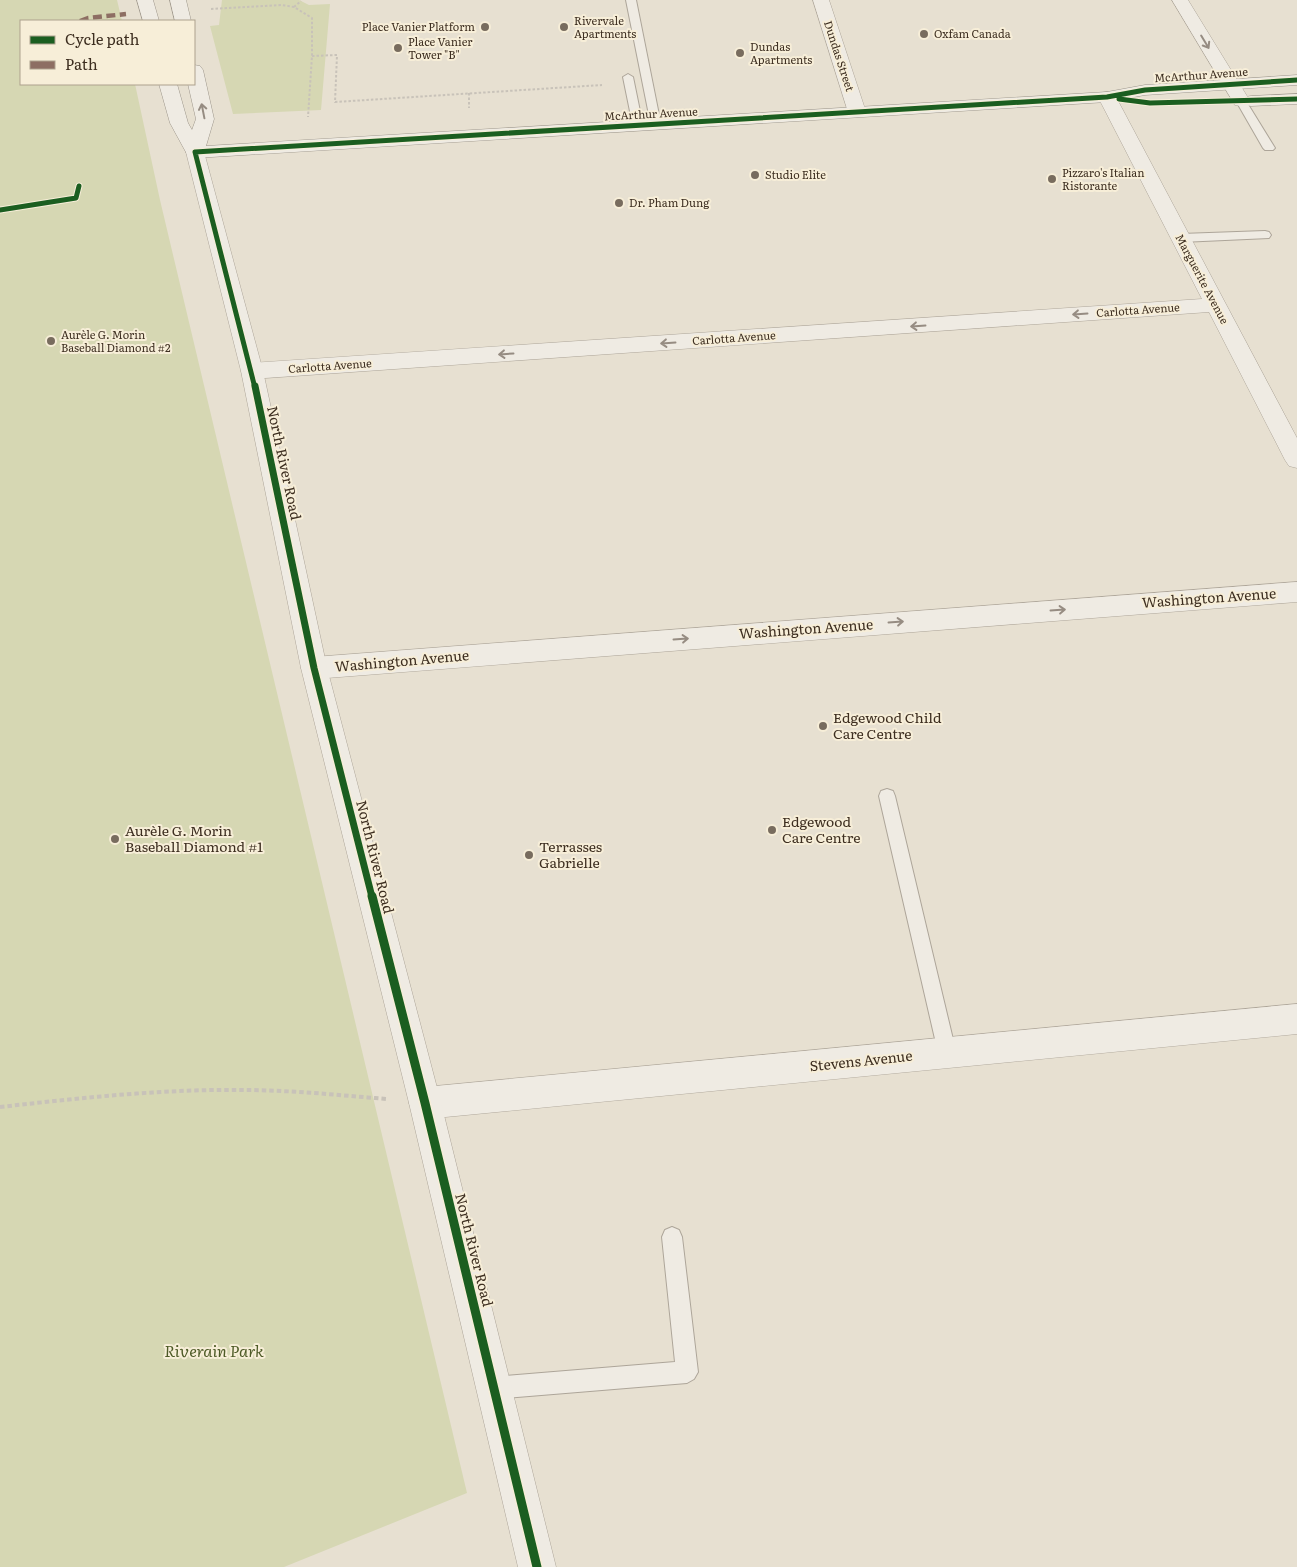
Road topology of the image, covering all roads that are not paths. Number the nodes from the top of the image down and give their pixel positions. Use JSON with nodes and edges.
{"nodes":[{"id":1,"x":145,"y":0,"type":"edge"},
{"id":2,"x":631,"y":0,"type":"edge"},
{"id":3,"x":821,"y":0,"type":"edge"},
{"id":4,"x":1180,"y":0,"type":"edge"},
{"id":5,"x":151,"y":20,"type":"edge"},
{"id":6,"x":195,"y":74,"type":"edge"},
{"id":7,"x":628,"y":77,"type":"dead end"},
{"id":8,"x":1297,"y":80,"type":"edge"},
{"id":9,"x":1230,"y":84,"type":"junction"},
{"id":10,"x":168,"y":85,"type":"edge"},
{"id":11,"x":1107,"y":98,"type":"junction"},
{"id":12,"x":1297,"y":100,"type":"edge"},
{"id":13,"x":1241,"y":101,"type":"junction"},
{"id":14,"x":857,"y":112,"type":"junction"},
{"id":15,"x":647,"y":125,"type":"junction"},
{"id":16,"x":1269,"y":148,"type":"dead end"},
{"id":17,"x":195,"y":152,"type":"junction"},
{"id":18,"x":1265,"y":235,"type":"dead end"},
{"id":19,"x":1181,"y":238,"type":"junction"},
{"id":20,"x":1216,"y":305,"type":"junction"},
{"id":21,"x":252,"y":371,"type":"junction"},
{"id":22,"x":1297,"y":460,"type":"edge"},
{"id":23,"x":1297,"y":592,"type":"edge"},
{"id":24,"x":314,"y":668,"type":"junction"},
{"id":25,"x":887,"y":796,"type":"dead end"},
{"id":26,"x":1297,"y":1019,"type":"edge"},
{"id":27,"x":947,"y":1052,"type":"junction"},
{"id":28,"x":425,"y":1103,"type":"junction"},
{"id":29,"x":672,"y":1237,"type":"dead end"},
{"id":30,"x":494,"y":1388,"type":"junction"},
{"id":31,"x":537,"y":1567,"type":"edge"}],
"edges":[{"from":1,"to":5,"type":"street"},
{"from":2,"to":15,"type":"lane"},
{"from":3,"to":14,"type":"street","name":"Dundas Street"},
{"from":4,"to":9,"type":"street","one_way":true},
{"from":17,"to":6,"type":"street","one_way":true},
{"from":7,"to":15,"type":"lane"},
{"from":8,"to":9,"type":"street","name":"McArthur Avenue"},
{"from":9,"to":11,"type":"street","name":"McArthur Avenue"},
{"from":9,"to":13,"type":"street"},
{"from":10,"to":17,"type":"street","name":"North River Road"},
{"from":11,"to":13,"type":"street","name":"McArthur Avenue"},
{"from":11,"to":14,"type":"street","name":"McArthur Avenue"},
{"from":11,"to":19,"type":"street","name":"Marguerite Avenue"},
{"from":12,"to":13,"type":"street","name":"McArthur Avenue"},
{"from":13,"to":16,"type":"lane"},
{"from":14,"to":15,"type":"street","name":"McArthur Avenue"},
{"from":15,"to":17,"type":"street","name":"McArthur Avenue"},
{"from":17,"to":21,"type":"street","name":"North River Road"},
{"from":18,"to":19,"type":"lane"},
{"from":19,"to":20,"type":"street","name":"Marguerite Avenue"},
{"from":20,"to":21,"type":"street","name":"Carlotta Avenue","one_way":true},
{"from":20,"to":22,"type":"street","name":"Marguerite Avenue"},
{"from":21,"to":24,"type":"street","name":"North River Road"},
{"from":24,"to":23,"type":"street","name":"Washington Avenue","one_way":true},
{"from":24,"to":28,"type":"street","name":"North River Road"},
{"from":25,"to":27,"type":"lane"},
{"from":26,"to":27,"type":"street","name":"Stevens Avenue"},
{"from":27,"to":28,"type":"street","name":"Stevens Avenue"},
{"from":28,"to":30,"type":"street","name":"North River Road"},
{"from":29,"to":30,"type":"lane"},
{"from":30,"to":31,"type":"street","name":"North River Road"}]}
